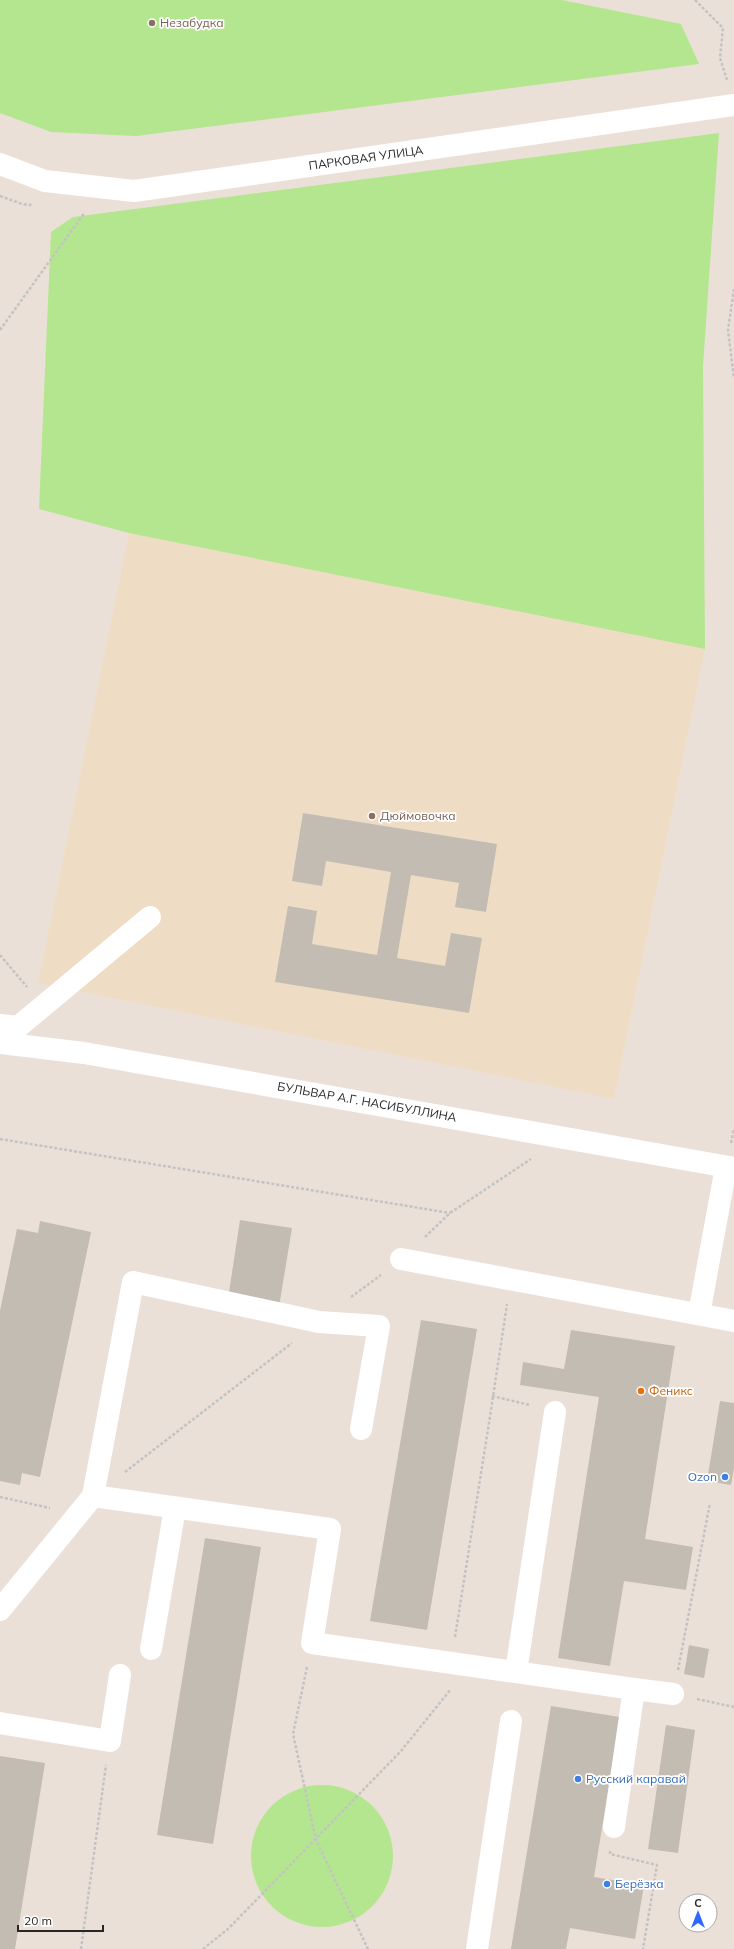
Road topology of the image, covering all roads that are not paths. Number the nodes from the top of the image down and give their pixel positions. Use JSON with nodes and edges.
{"nodes":[{"id":1,"x":734,"y":105,"type":"edge"},
{"id":2,"x":0,"y":164,"type":"edge"},
{"id":3,"x":150,"y":917,"type":"dead end"},
{"id":4,"x":0,"y":1025,"type":"edge"},
{"id":5,"x":0,"y":1043,"type":"edge"},
{"id":6,"x":730,"y":1167,"type":"edge"},
{"id":7,"x":401,"y":1259,"type":"road end"},
{"id":8,"x":699,"y":1314,"type":"junction"},
{"id":9,"x":734,"y":1321,"type":"edge"},
{"id":10,"x":555,"y":1412,"type":"road end"},
{"id":11,"x":360,"y":1429,"type":"dead end"},
{"id":12,"x":93,"y":1496,"type":"junction"},
{"id":13,"x":175,"y":1508,"type":"junction"},
{"id":14,"x":0,"y":1610,"type":"edge"},
{"id":15,"x":151,"y":1649,"type":"dead end"},
{"id":16,"x":516,"y":1672,"type":"junction"},
{"id":17,"x":120,"y":1675,"type":"dead end"},
{"id":18,"x":634,"y":1689,"type":"junction"},
{"id":19,"x":674,"y":1694,"type":"road end"},
{"id":20,"x":511,"y":1721,"type":"dead end"},
{"id":21,"x":0,"y":1723,"type":"edge"},
{"id":22,"x":614,"y":1827,"type":"road end"},
{"id":23,"x":477,"y":1949,"type":"edge"}],
"edges":[{"from":1,"to":2,"type":"street","name":"ПАРКОВАЯ УЛИЦА"},
{"from":3,"to":4,"type":"street"},
{"from":5,"to":6,"type":"street","name":"БУЛЬВАР А.Г. НАСИБУЛЛИНА"},
{"from":6,"to":8,"type":"street"},
{"from":7,"to":8,"type":"street"},
{"from":8,"to":9,"type":"street"},
{"from":10,"to":16,"type":"street"},
{"from":11,"to":12,"type":"street"},
{"from":12,"to":13,"type":"street"},
{"from":12,"to":14,"type":"street"},
{"from":13,"to":15,"type":"street"},
{"from":13,"to":16,"type":"street"},
{"from":16,"to":18,"type":"street"},
{"from":17,"to":21,"type":"street"},
{"from":18,"to":19,"type":"street"},
{"from":18,"to":22,"type":"street"},
{"from":20,"to":23,"type":"street"}]}
